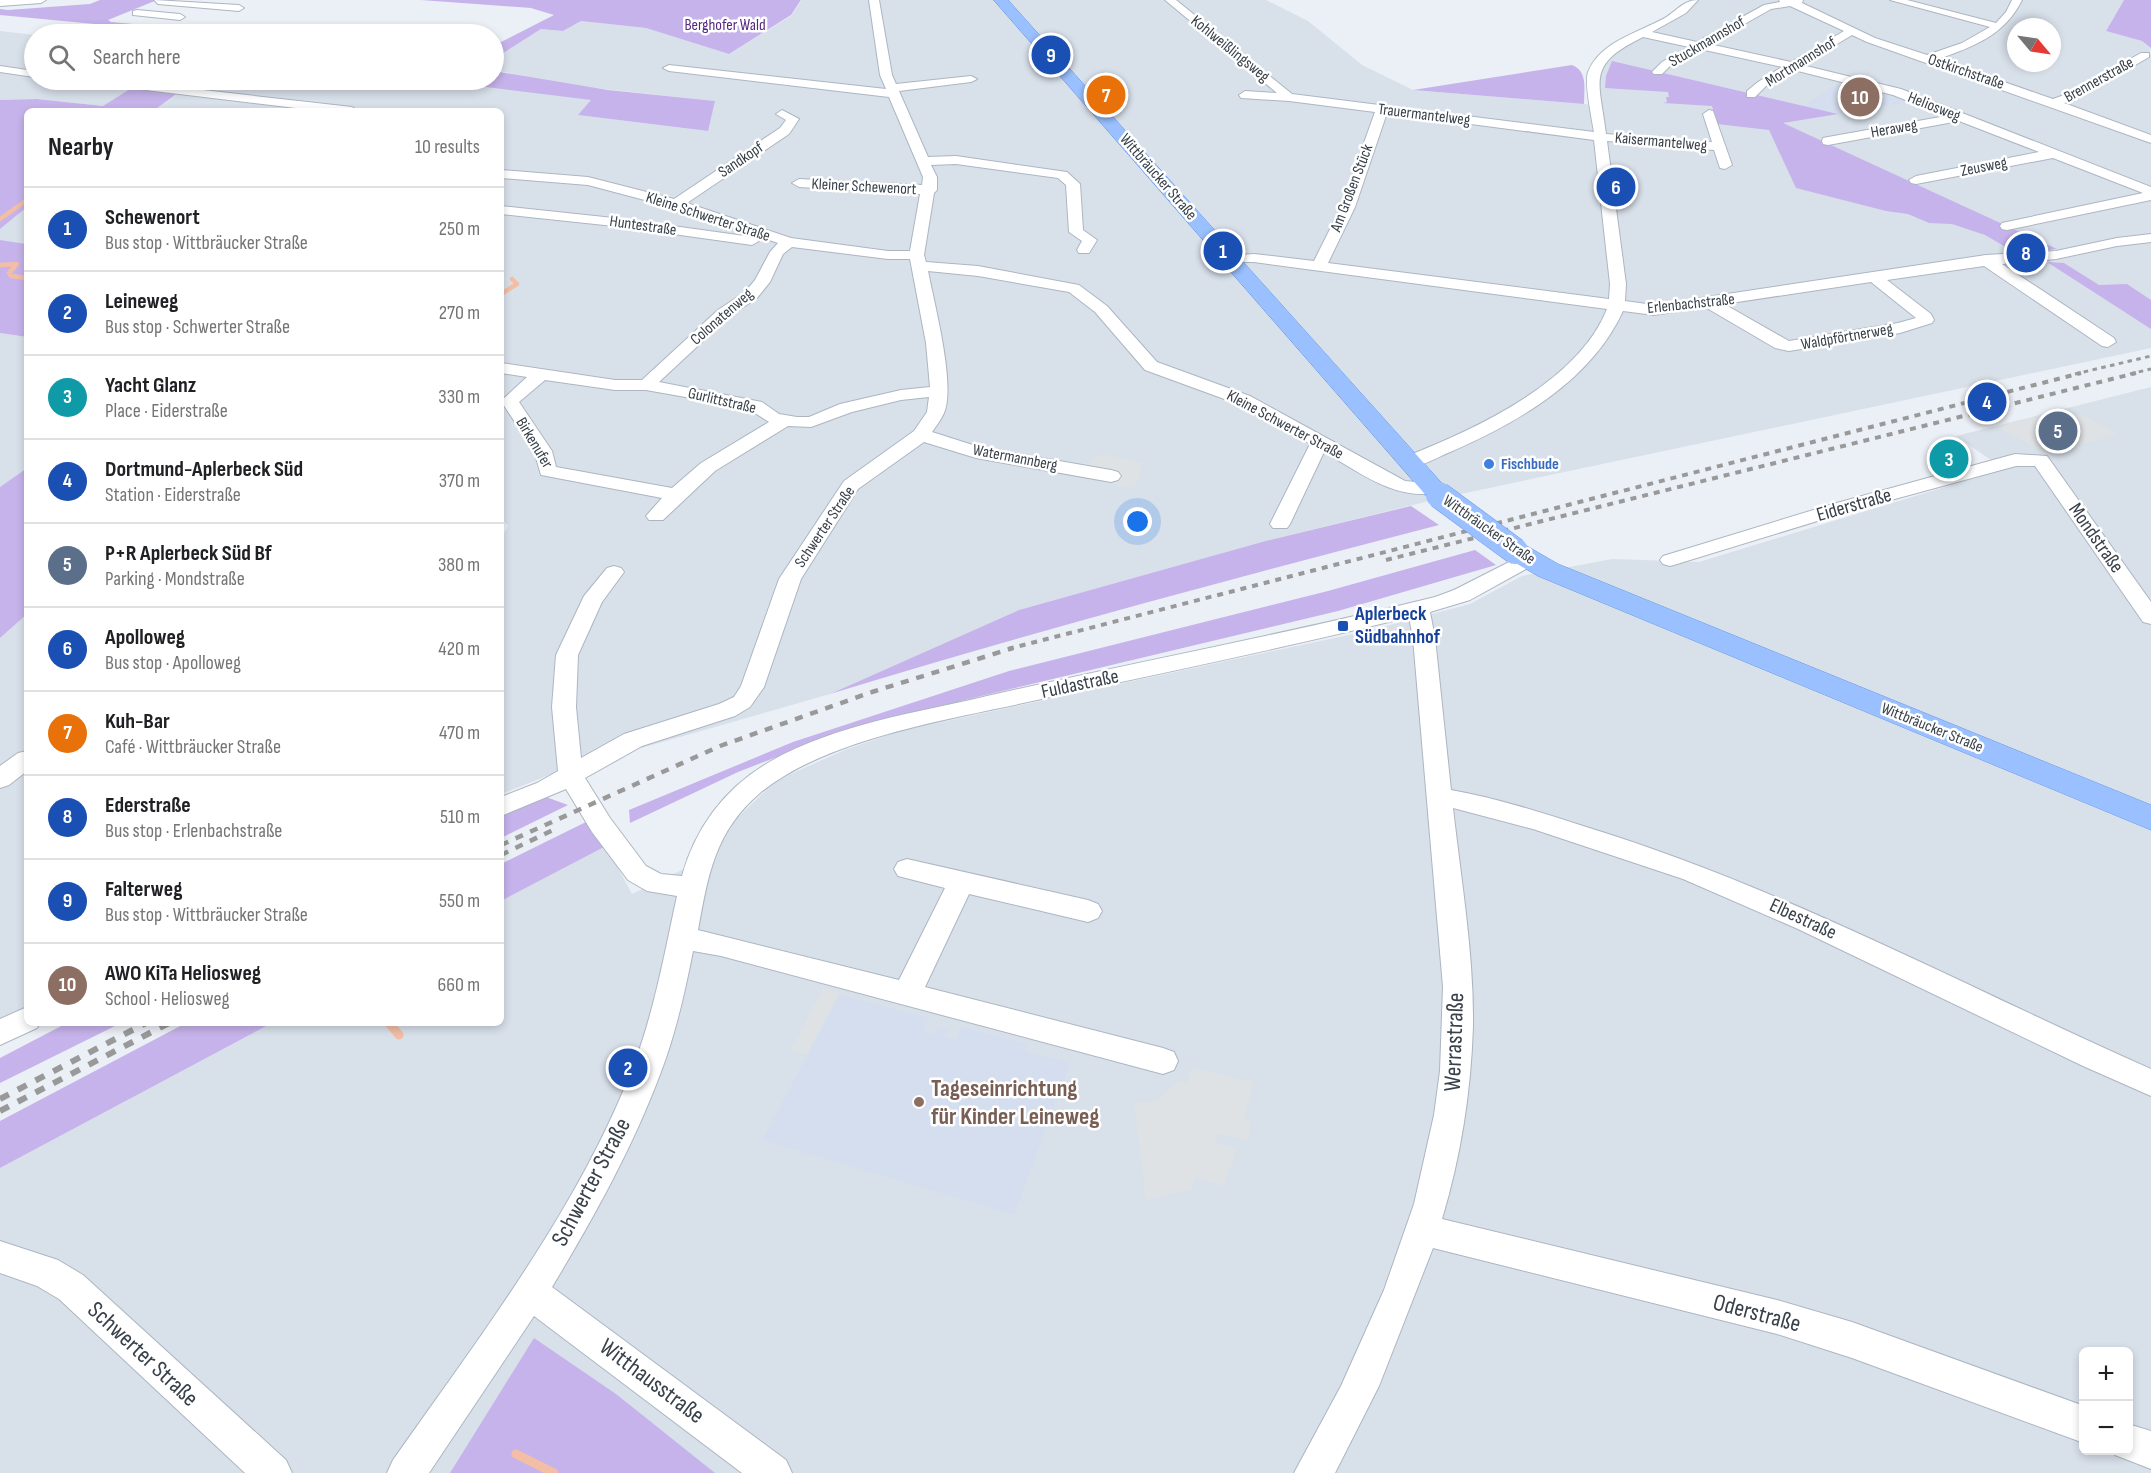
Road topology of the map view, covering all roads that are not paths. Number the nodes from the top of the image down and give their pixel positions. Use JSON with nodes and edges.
{"nodes":[{"id":1,"x":40,"y":0,"type":"edge"},
{"id":2,"x":159,"y":0,"type":"edge"},
{"id":3,"x":874,"y":0,"type":"edge"},
{"id":4,"x":1001,"y":0,"type":"edge"},
{"id":5,"x":1170,"y":0,"type":"edge"},
{"id":6,"x":1693,"y":0,"type":"edge"},
{"id":7,"x":1896,"y":0,"type":"edge"},
{"id":8,"x":2017,"y":0,"type":"edge"},
{"id":9,"x":1792,"y":1,"type":"edge"},
{"id":10,"x":0,"y":3,"type":"edge"},
{"id":11,"x":240,"y":8,"type":"dead end"},
{"id":12,"x":191,"y":18,"type":"dead end"},
{"id":13,"x":1997,"y":26,"type":"junction"},
{"id":14,"x":1851,"y":31,"type":"junction"},
{"id":15,"x":1641,"y":33,"type":"junction"},
{"id":16,"x":1698,"y":45,"type":"junction"},
{"id":17,"x":2145,"y":55,"type":"dead end"},
{"id":18,"x":1926,"y":59,"type":"junction"},
{"id":19,"x":1792,"y":66,"type":"junction"},
{"id":20,"x":669,"y":68,"type":"dead end"},
{"id":21,"x":0,"y":69,"type":"edge"},
{"id":22,"x":1658,"y":72,"type":"dead end"},
{"id":23,"x":24,"y":73,"type":"edge"},
{"id":24,"x":971,"y":80,"type":"dead end"},
{"id":25,"x":173,"y":90,"type":"edge"},
{"id":26,"x":893,"y":91,"type":"junction"},
{"id":27,"x":1751,"y":94,"type":"dead end"},
{"id":28,"x":1245,"y":95,"type":"dead end"},
{"id":29,"x":1289,"y":97,"type":"junction"},
{"id":30,"x":2053,"y":103,"type":"junction"},
{"id":31,"x":326,"y":108,"type":"edge"},
{"id":32,"x":1382,"y":109,"type":"junction"},
{"id":33,"x":782,"y":114,"type":"dead end"},
{"id":34,"x":1709,"y":114,"type":"dead end"},
{"id":35,"x":1960,"y":117,"type":"junction"},
{"id":36,"x":1602,"y":137,"type":"junction"},
{"id":37,"x":2151,"y":139,"type":"edge"},
{"id":38,"x":1828,"y":141,"type":"dead end"},
{"id":39,"x":1719,"y":147,"type":"junction"},
{"id":40,"x":2052,"y":154,"type":"junction"},
{"id":41,"x":925,"y":161,"type":"junction"},
{"id":42,"x":1725,"y":165,"type":"dead end"},
{"id":43,"x":504,"y":174,"type":"edge"},
{"id":44,"x":1917,"y":180,"type":"dead end"},
{"id":45,"x":799,"y":183,"type":"dead end"},
{"id":46,"x":930,"y":190,"type":"junction"},
{"id":47,"x":2121,"y":203,"type":"junction"},
{"id":48,"x":676,"y":204,"type":"junction"},
{"id":49,"x":504,"y":210,"type":"edge"},
{"id":50,"x":2144,"y":213,"type":"dead end"},
{"id":51,"x":2007,"y":226,"type":"dead end"},
{"id":52,"x":2151,"y":238,"type":"edge"},
{"id":53,"x":787,"y":244,"type":"junction"},
{"id":54,"x":1084,"y":250,"type":"dead end"},
{"id":55,"x":1230,"y":259,"type":"junction"},
{"id":56,"x":1986,"y":260,"type":"junction"},
{"id":57,"x":918,"y":261,"type":"junction"},
{"id":58,"x":1319,"y":266,"type":"junction"},
{"id":59,"x":1874,"y":277,"type":"junction"},
{"id":60,"x":1710,"y":303,"type":"junction"},
{"id":61,"x":1616,"y":307,"type":"junction"},
{"id":62,"x":2108,"y":342,"type":"dead end"},
{"id":63,"x":504,"y":369,"type":"edge"},
{"id":64,"x":541,"y":375,"type":"junction"},
{"id":65,"x":646,"y":385,"type":"junction"},
{"id":66,"x":939,"y":391,"type":"junction"},
{"id":67,"x":783,"y":421,"type":"junction"},
{"id":68,"x":921,"y":435,"type":"junction"},
{"id":69,"x":1322,"y":444,"type":"junction"},
{"id":70,"x":2040,"y":460,"type":"joint"},
{"id":71,"x":1409,"y":462,"type":"junction"},
{"id":72,"x":1111,"y":476,"type":"dead end"},
{"id":73,"x":1435,"y":491,"type":"junction"},
{"id":74,"x":676,"y":495,"type":"junction"},
{"id":75,"x":657,"y":516,"type":"dead end"},
{"id":76,"x":1280,"y":524,"type":"dead end"},
{"id":77,"x":1522,"y":556,"type":"junction"},
{"id":78,"x":1670,"y":560,"type":"dead end"},
{"id":79,"x":614,"y":572,"type":"dead end"},
{"id":80,"x":1418,"y":608,"type":"junction"},
{"id":81,"x":2151,"y":617,"type":"edge"},
{"id":82,"x":24,"y":761,"type":"edge"},
{"id":83,"x":571,"y":777,"type":"junction"},
{"id":84,"x":0,"y":779,"type":"edge"},
{"id":85,"x":1440,"y":797,"type":"junction"},
{"id":86,"x":504,"y":806,"type":"edge"},
{"id":87,"x":2151,"y":818,"type":"edge"},
{"id":88,"x":907,"y":869,"type":"dead end"},
{"id":89,"x":961,"y":882,"type":"junction"},
{"id":90,"x":691,"y":887,"type":"junction"},
{"id":91,"x":1088,"y":911,"type":"dead end"},
{"id":92,"x":682,"y":938,"type":"junction"},
{"id":93,"x":908,"y":994,"type":"junction"},
{"id":94,"x":24,"y":1021,"type":"edge"},
{"id":95,"x":0,"y":1033,"type":"edge"},
{"id":96,"x":1163,"y":1061,"type":"dead end"},
{"id":97,"x":2151,"y":1083,"type":"edge"},
{"id":98,"x":1422,"y":1229,"type":"junction"},
{"id":99,"x":0,"y":1257,"type":"edge"},
{"id":100,"x":530,"y":1292,"type":"junction"},
{"id":101,"x":2079,"y":1423,"type":"edge"},
{"id":102,"x":2133,"y":1444,"type":"edge"},
{"id":103,"x":2151,"y":1450,"type":"edge"},
{"id":104,"x":1324,"y":1467,"type":"edge"},
{"id":105,"x":273,"y":1473,"type":"edge"},
{"id":106,"x":406,"y":1473,"type":"edge"},
{"id":107,"x":773,"y":1473,"type":"edge"}],
"edges":[{"from":1,"to":10,"type":"street"},
{"from":2,"to":11,"type":"street"},
{"from":2,"to":12,"type":"street"},
{"from":3,"to":26,"type":"street","name":"Schwerter Straße"},
{"from":4,"to":55,"type":"main road","name":"Wittbräucker Straße"},
{"from":5,"to":29,"type":"street","name":"Kohlweißlingsweg"},
{"from":6,"to":15,"type":"street"},
{"from":7,"to":13,"type":"street"},
{"from":8,"to":13,"type":"street"},
{"from":9,"to":14,"type":"street","name":"Ostkirchstraße"},
{"from":9,"to":16,"type":"street","name":"Stuckmannshof"},
{"from":13,"to":18,"type":"street"},
{"from":14,"to":18,"type":"street","name":"Ostkirchstraße"},
{"from":14,"to":19,"type":"street","name":"Mortmannshof"},
{"from":15,"to":16,"type":"street","name":"Heliosweg"},
{"from":15,"to":36,"type":"street"},
{"from":16,"to":19,"type":"street","name":"Heliosweg"},
{"from":16,"to":22,"type":"street","name":"Stuckmannshof"},
{"from":17,"to":30,"type":"street","name":"Brennerstraße"},
{"from":18,"to":30,"type":"street","name":"Ostkirchstraße"},
{"from":19,"to":27,"type":"street","name":"Mortmannshof"},
{"from":19,"to":35,"type":"street","name":"Heliosweg"},
{"from":20,"to":26,"type":"street"},
{"from":21,"to":23,"type":"street"},
{"from":24,"to":26,"type":"street"},
{"from":25,"to":31,"type":"street"},
{"from":26,"to":41,"type":"street","name":"Schwerter Straße"},
{"from":28,"to":29,"type":"street","name":"Trauermantelweg"},
{"from":29,"to":32,"type":"street","name":"Trauermantelweg"},
{"from":30,"to":37,"type":"street","name":"Ostkirchstraße"},
{"from":32,"to":36,"type":"street","name":"Trauermantelweg"},
{"from":32,"to":58,"type":"street","name":"Am Großen Stück"},
{"from":33,"to":48,"type":"street","name":"Sandkopf"},
{"from":34,"to":39,"type":"street","name":"Kaisermantelweg"},
{"from":35,"to":38,"type":"street","name":"Heraweg"},
{"from":35,"to":40,"type":"street","name":"Heliosweg"},
{"from":36,"to":39,"type":"street","name":"Kaisermantelweg"},
{"from":36,"to":61,"type":"street"},
{"from":39,"to":42,"type":"street","name":"Kaisermantelweg"},
{"from":40,"to":44,"type":"street","name":"Zeusweg"},
{"from":40,"to":47,"type":"street","name":"Heliosweg"},
{"from":41,"to":46,"type":"street","name":"Schwerter Straße"},
{"from":41,"to":54,"type":"street"},
{"from":43,"to":48,"type":"street","name":"Kleine Schwerter Straße"},
{"from":45,"to":46,"type":"street","name":"Kleiner Schewenort"},
{"from":46,"to":57,"type":"street","name":"Schwerter Straße"},
{"from":47,"to":50,"type":"street"},
{"from":47,"to":51,"type":"street","name":"Heliosweg"},
{"from":48,"to":53,"type":"street","name":"Kleine Schwerter Straße"},
{"from":49,"to":53,"type":"street","name":"Huntestraße"},
{"from":52,"to":56,"type":"street","name":"Erlenbachstraße"},
{"from":53,"to":57,"type":"street","name":"Kleine Schwerter Straße"},
{"from":53,"to":65,"type":"street","name":"Colonatenweg"},
{"from":55,"to":58,"type":"street","name":"Erlenbachstraße"},
{"from":55,"to":71,"type":"main road","name":"Wittbräucker Straße"},
{"from":56,"to":59,"type":"street","name":"Erlenbachstraße"},
{"from":56,"to":62,"type":"street"},
{"from":57,"to":66,"type":"street","name":"Schwerter Straße"},
{"from":57,"to":69,"type":"street","name":"Kleine Schwerter Straße"},
{"from":58,"to":61,"type":"street","name":"Erlenbachstraße"},
{"from":59,"to":60,"type":"street","name":"Erlenbachstraße"},
{"from":59,"to":60,"type":"street","name":"Waldpförtnerweg"},
{"from":60,"to":61,"type":"street","name":"Erlenbachstraße"},
{"from":61,"to":71,"type":"street"},
{"from":63,"to":64,"type":"street","name":"Gurlittstraße"},
{"from":64,"to":65,"type":"street","name":"Gurlittstraße"},
{"from":64,"to":74,"type":"street","name":"Birkenufer"},
{"from":65,"to":67,"type":"street","name":"Gurlittstraße"},
{"from":66,"to":67,"type":"street","name":"Gurlittstraße"},
{"from":66,"to":68,"type":"street","name":"Schwerter Straße"},
{"from":67,"to":74,"type":"street"},
{"from":68,"to":72,"type":"street","name":"Watermannberg"},
{"from":68,"to":83,"type":"street","name":"Schwerter Straße"},
{"from":69,"to":73,"type":"street","name":"Kleine Schwerter Straße"},
{"from":69,"to":76,"type":"street"},
{"from":70,"to":78,"type":"street","name":"Eiderstraße"},
{"from":70,"to":81,"type":"street","name":"Mondstraße"},
{"from":71,"to":73,"type":"main road","name":"Wittbräucker Straße"},
{"from":73,"to":77,"type":"main road","name":"Wittbräucker Straße","bridge":true},
{"from":74,"to":75,"type":"street"},
{"from":77,"to":80,"type":"street","name":"Fuldastraße"},
{"from":77,"to":87,"type":"main road","name":"Wittbräucker Straße"},
{"from":79,"to":83,"type":"street"},
{"from":80,"to":85,"type":"street","name":"Werrastraße"},
{"from":80,"to":90,"type":"street","name":"Fuldastraße"},
{"from":82,"to":84,"type":"street"},
{"from":83,"to":86,"type":"street","name":"Schwerter Straße"},
{"from":83,"to":90,"type":"street"},
{"from":85,"to":97,"type":"street","name":"Elbestraße"},
{"from":85,"to":98,"type":"street","name":"Werrastraße"},
{"from":88,"to":89,"type":"street"},
{"from":89,"to":91,"type":"street"},
{"from":89,"to":93,"type":"street"},
{"from":90,"to":92,"type":"street","name":"Schwerter Straße"},
{"from":92,"to":93,"type":"street"},
{"from":92,"to":100,"type":"street","name":"Schwerter Straße"},
{"from":93,"to":96,"type":"street"},
{"from":94,"to":95,"type":"street"},
{"from":98,"to":101,"type":"street","name":"Oderstraße"},
{"from":98,"to":104,"type":"street","name":"Werrastraße"},
{"from":99,"to":105,"type":"street","name":"Schwerter Straße"},
{"from":100,"to":106,"type":"street","name":"Schwerter Straße"},
{"from":100,"to":107,"type":"street","name":"Witthausstraße"},
{"from":102,"to":103,"type":"street"}]}
